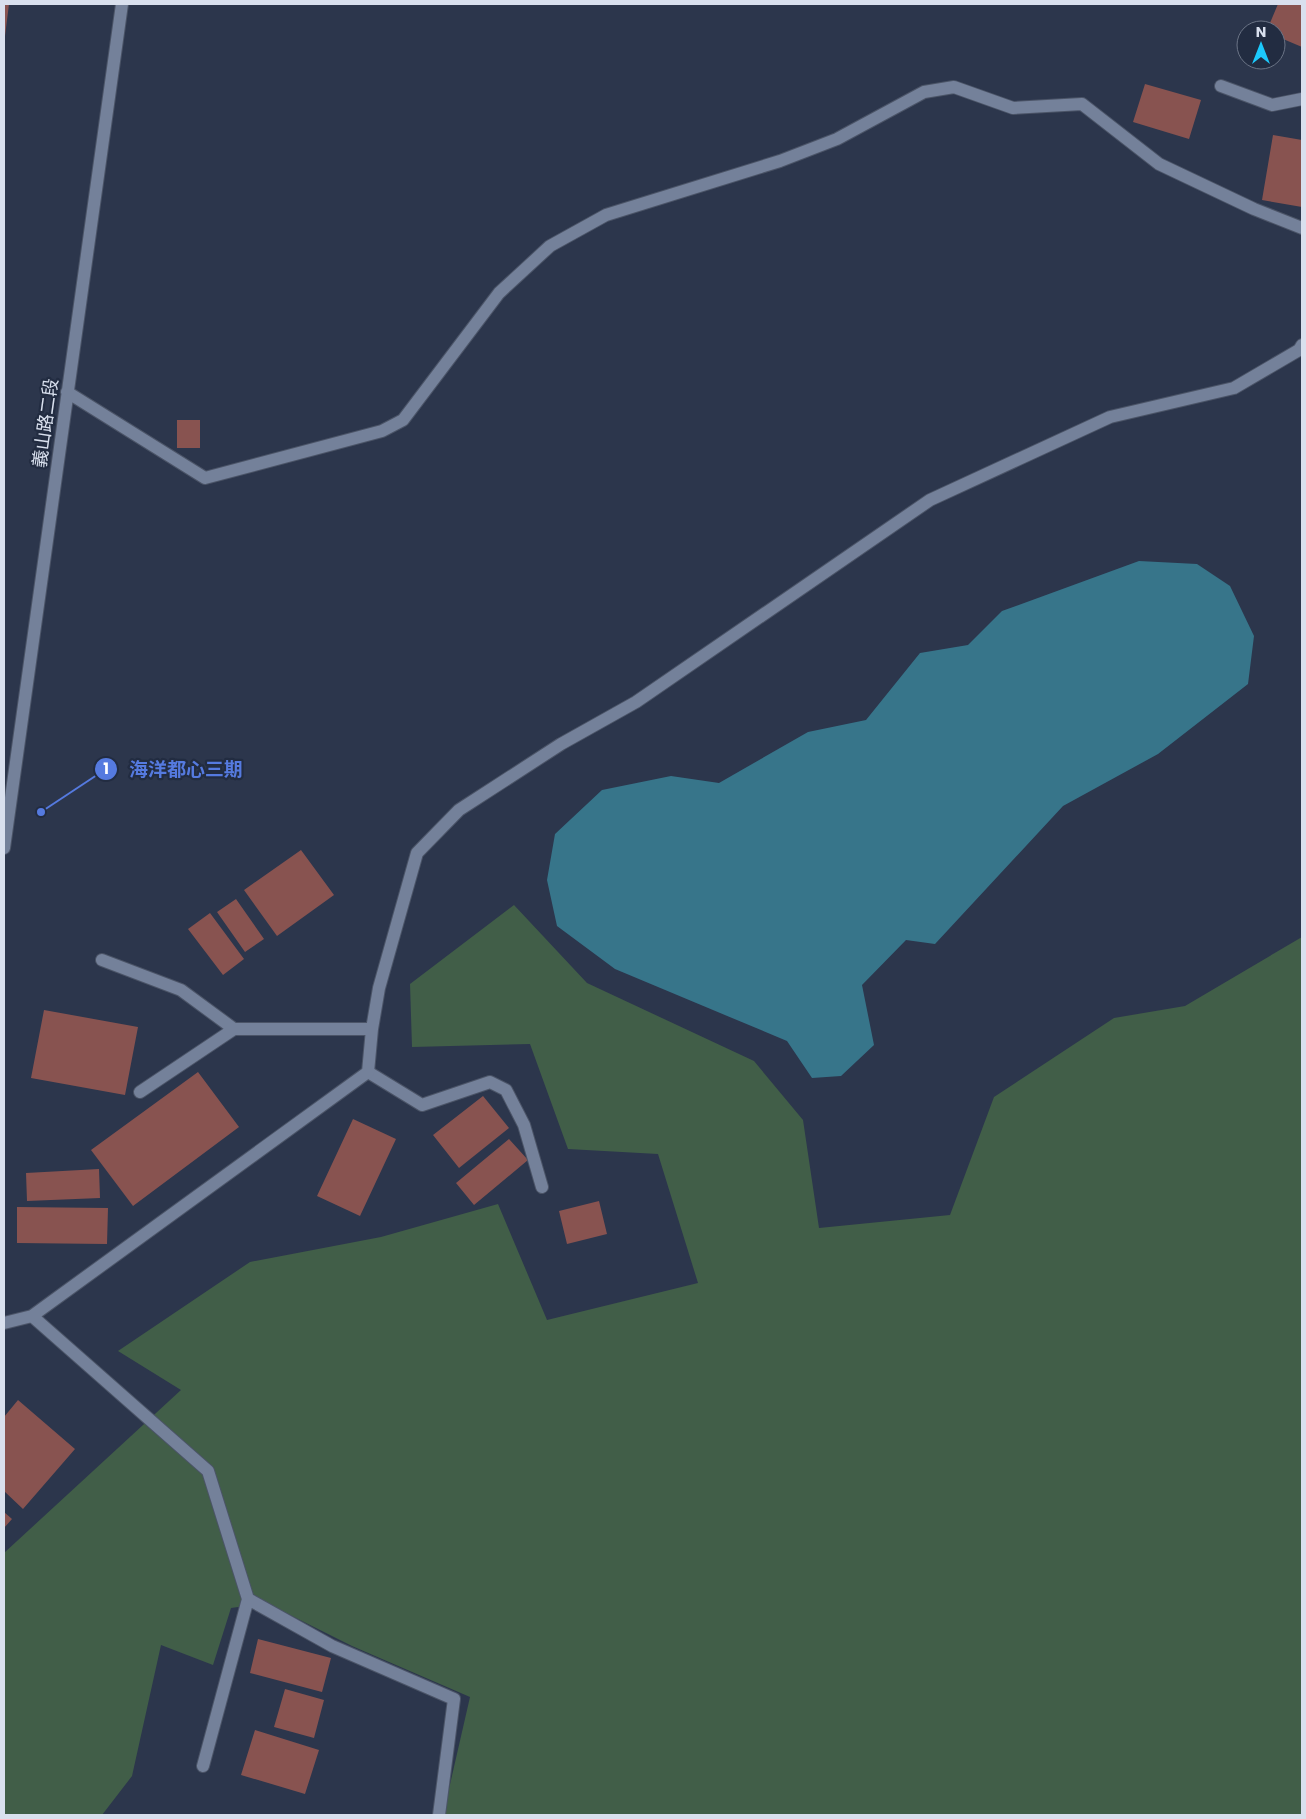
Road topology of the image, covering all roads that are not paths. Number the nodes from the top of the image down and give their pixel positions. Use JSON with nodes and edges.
{"nodes":[{"id":1,"x":122,"y":4,"type":"edge"},
{"id":2,"x":1221,"y":86,"type":"dead end"},
{"id":3,"x":1302,"y":99,"type":"edge"},
{"id":4,"x":1302,"y":228,"type":"edge"},
{"id":5,"x":1302,"y":345,"type":"edge"},
{"id":6,"x":67,"y":392,"type":"junction"},
{"id":7,"x":4,"y":848,"type":"edge"},
{"id":8,"x":102,"y":960,"type":"dead end"},
{"id":9,"x":234,"y":1029,"type":"junction"},
{"id":10,"x":372,"y":1029,"type":"junction"},
{"id":11,"x":368,"y":1072,"type":"junction"},
{"id":12,"x":140,"y":1092,"type":"dead end"},
{"id":13,"x":542,"y":1187,"type":"dead end"},
{"id":14,"x":32,"y":1316,"type":"junction"},
{"id":15,"x":4,"y":1323,"type":"edge"},
{"id":16,"x":248,"y":1599,"type":"junction"},
{"id":17,"x":203,"y":1766,"type":"dead end"},
{"id":18,"x":439,"y":1815,"type":"edge"}],
"edges":[{"from":1,"to":6,"type":"street","name":"義山路二段"},
{"from":2,"to":3,"type":"street"},
{"from":4,"to":6,"type":"street"},
{"from":5,"to":10,"type":"street"},
{"from":6,"to":7,"type":"street","name":"義山路二段"},
{"from":8,"to":9,"type":"street"},
{"from":9,"to":10,"type":"street"},
{"from":9,"to":12,"type":"street"},
{"from":10,"to":11,"type":"street"},
{"from":11,"to":13,"type":"street"},
{"from":11,"to":14,"type":"street"},
{"from":14,"to":15,"type":"street"},
{"from":14,"to":16,"type":"street"},
{"from":16,"to":17,"type":"street"},
{"from":16,"to":18,"type":"street"}]}
